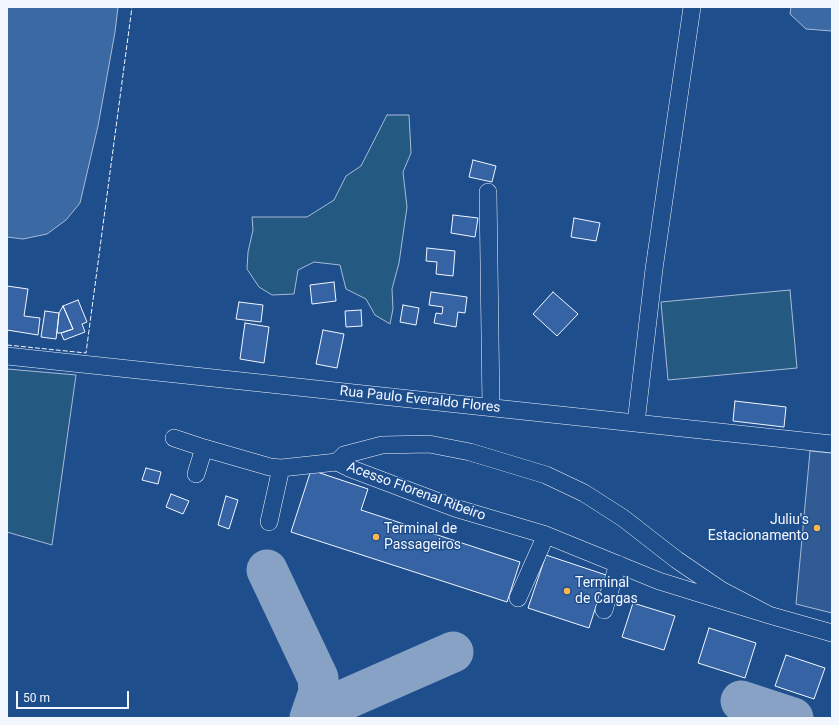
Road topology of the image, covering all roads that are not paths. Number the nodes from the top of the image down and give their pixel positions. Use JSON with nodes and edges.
{"nodes":[{"id":1,"x":692,"y":7,"type":"edge"},
{"id":2,"x":488,"y":192,"type":"dead end"},
{"id":3,"x":7,"y":356,"type":"edge"},
{"id":4,"x":491,"y":407,"type":"junction"},
{"id":5,"x":636,"y":423,"type":"junction"},
{"id":6,"x":174,"y":438,"type":"dead end"},
{"id":7,"x":832,"y":444,"type":"edge"},
{"id":8,"x":204,"y":448,"type":"junction"},
{"id":9,"x":337,"y":462,"type":"junction"},
{"id":10,"x":281,"y":468,"type":"junction"},
{"id":11,"x":196,"y":474,"type":"dead end"},
{"id":12,"x":268,"y":522,"type":"dead end"},
{"id":13,"x":546,"y":535,"type":"junction"},
{"id":14,"x":677,"y":560,"type":"junction"},
{"id":15,"x":618,"y":564,"type":"junction"},
{"id":16,"x":659,"y":581,"type":"junction"},
{"id":17,"x":518,"y":598,"type":"dead end"},
{"id":18,"x":604,"y":610,"type":"dead end"},
{"id":19,"x":769,"y":615,"type":"junction"},
{"id":20,"x":832,"y":633,"type":"edge"}],
"edges":[{"from":1,"to":5,"type":"street"},
{"from":2,"to":4,"type":"street"},
{"from":3,"to":4,"type":"street","name":"Rua Paulo Everaldo Flores"},
{"from":4,"to":5,"type":"street","name":"Rua Paulo Everaldo Flores"},
{"from":5,"to":7,"type":"street","name":"Rua Paulo Everaldo Flores"},
{"from":6,"to":8,"type":"street"},
{"from":8,"to":10,"type":"street"},
{"from":8,"to":11,"type":"street"},
{"from":9,"to":10,"type":"street"},
{"from":9,"to":13,"type":"street","name":"Acesso Florenal Ribeiro"},
{"from":9,"to":14,"type":"street","name":"Acesso Florenal Ribeiro"},
{"from":10,"to":12,"type":"street"},
{"from":13,"to":15,"type":"street","name":"Acesso Florenal Ribeiro"},
{"from":13,"to":17,"type":"street"},
{"from":14,"to":16,"type":"street"},
{"from":14,"to":19,"type":"street","name":"Acesso Florenal Ribeiro"},
{"from":15,"to":16,"type":"street","name":"Acesso Florenal Ribeiro"},
{"from":15,"to":18,"type":"street"},
{"from":16,"to":19,"type":"street","name":"Acesso Florenal Ribeiro"},
{"from":19,"to":20,"type":"street","name":"Acesso Florenal Ribeiro"}]}
